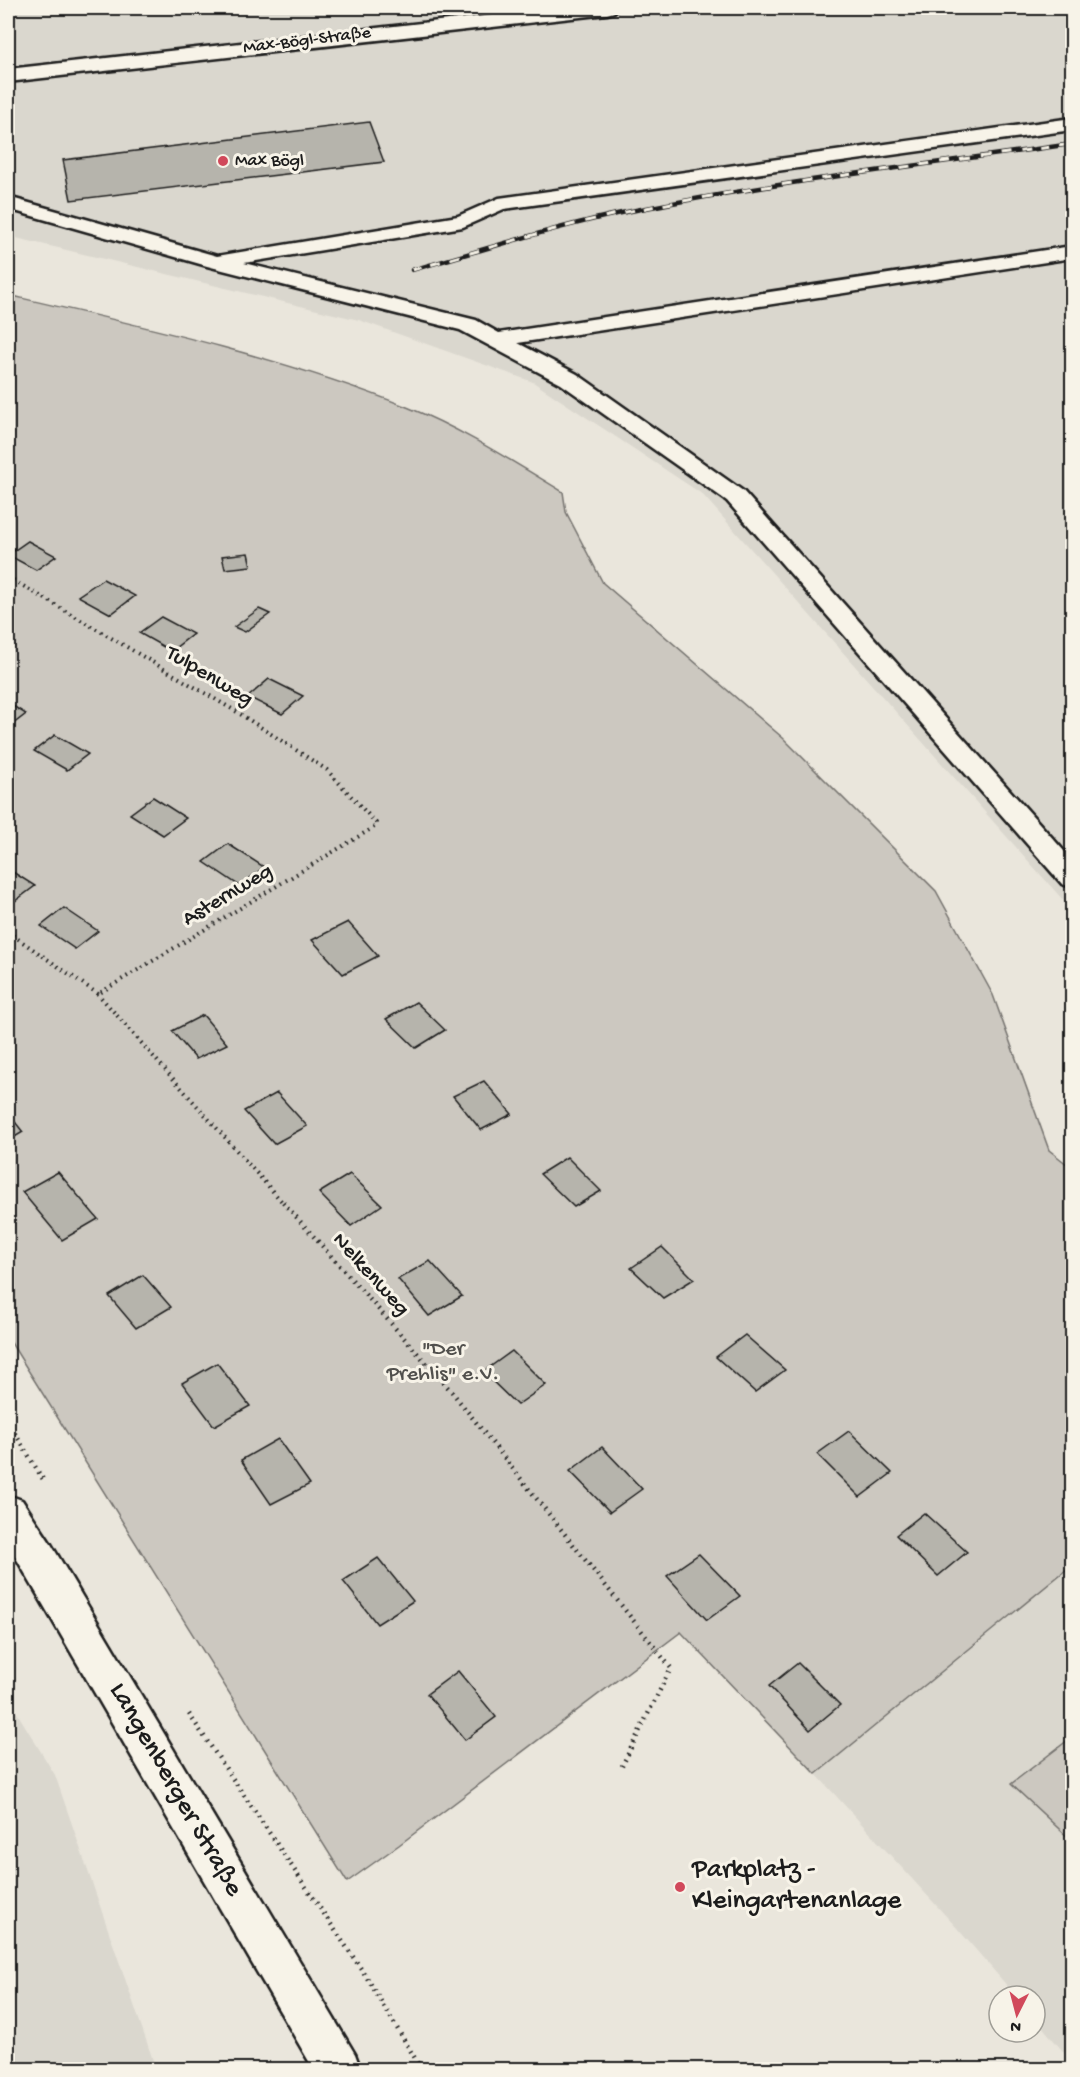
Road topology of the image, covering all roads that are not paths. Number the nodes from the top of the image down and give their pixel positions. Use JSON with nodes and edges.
{"nodes":[{"id":1,"x":607,"y":8,"type":"edge"},
{"id":2,"x":477,"y":14,"type":"edge"},
{"id":3,"x":8,"y":76,"type":"edge"},
{"id":4,"x":1072,"y":124,"type":"edge"},
{"id":5,"x":8,"y":203,"type":"edge"},
{"id":6,"x":1072,"y":252,"type":"edge"},
{"id":7,"x":214,"y":262,"type":"junction"},
{"id":8,"x":496,"y":340,"type":"junction"},
{"id":9,"x":1072,"y":876,"type":"edge"},
{"id":10,"x":8,"y":1512,"type":"edge"},
{"id":11,"x":339,"y":2070,"type":"edge"}],
"edges":[{"from":1,"to":2,"type":"street","name":"Max-Bögl-Straße"},
{"from":2,"to":3,"type":"street","name":"Max-Bögl-Straße"},
{"from":4,"to":7,"type":"lane"},
{"from":5,"to":7,"type":"lane"},
{"from":6,"to":8,"type":"lane"},
{"from":7,"to":8,"type":"lane"},
{"from":8,"to":9,"type":"lane"},
{"from":10,"to":11,"type":"street","name":"Langenberger Straße"}]}
